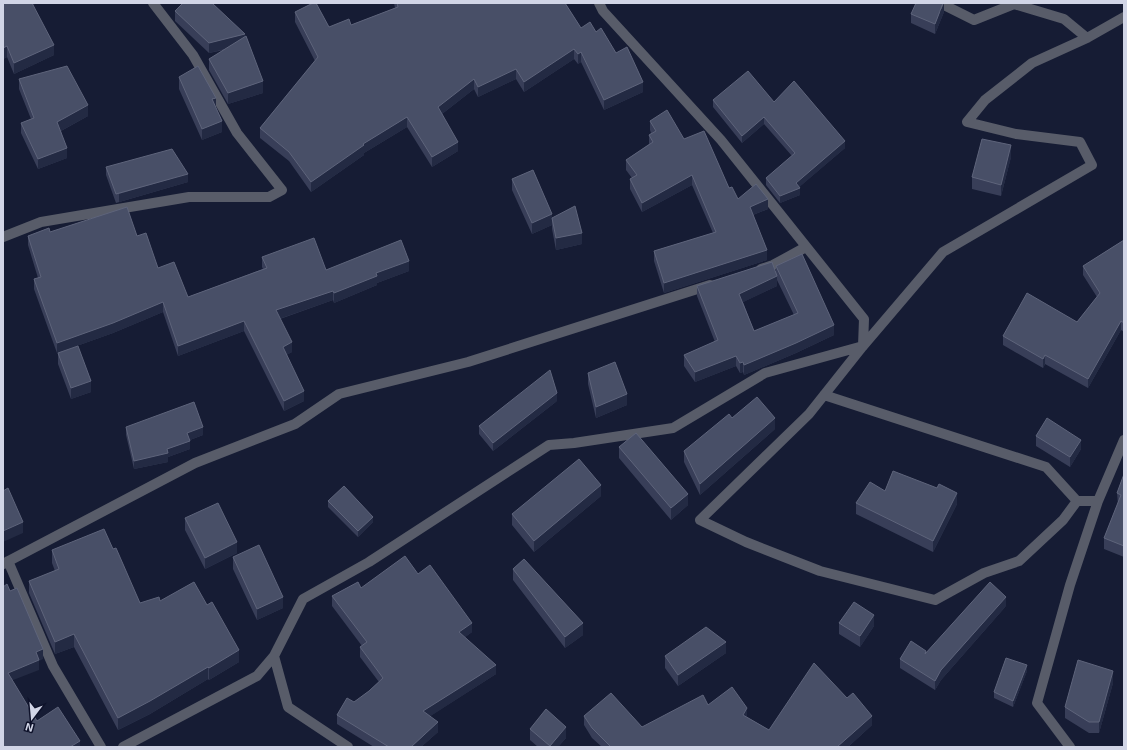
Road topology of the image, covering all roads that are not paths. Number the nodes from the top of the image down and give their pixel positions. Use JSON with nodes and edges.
{"nodes":[{"id":1,"x":153,"y":3,"type":"edge"},
{"id":2,"x":599,"y":3,"type":"edge"},
{"id":3,"x":940,"y":3,"type":"edge"},
{"id":4,"x":1124,"y":18,"type":"edge"},
{"id":5,"x":1087,"y":38,"type":"junction"},
{"id":6,"x":3,"y":237,"type":"edge"},
{"id":7,"x":806,"y":247,"type":"junction"},
{"id":8,"x":750,"y":273,"type":"edge"},
{"id":9,"x":720,"y":282,"type":"edge"},
{"id":10,"x":863,"y":346,"type":"junction"},
{"id":11,"x":824,"y":395,"type":"junction"},
{"id":12,"x":1124,"y":440,"type":"edge"},
{"id":13,"x":1077,"y":501,"type":"junction"},
{"id":14,"x":1098,"y":501,"type":"junction"},
{"id":15,"x":5,"y":562,"type":"edge"},
{"id":16,"x":274,"y":656,"type":"junction"},
{"id":17,"x":101,"y":747,"type":"edge"},
{"id":18,"x":123,"y":747,"type":"edge"},
{"id":19,"x":348,"y":747,"type":"edge"},
{"id":20,"x":1070,"y":747,"type":"edge"}],
"edges":[{"from":1,"to":6,"type":"street"},
{"from":2,"to":7,"type":"street"},
{"from":3,"to":5,"type":"street"},
{"from":4,"to":5,"type":"street"},
{"from":5,"to":10,"type":"street"},
{"from":7,"to":8,"type":"street"},
{"from":7,"to":10,"type":"street"},
{"from":9,"to":15,"type":"street"},
{"from":10,"to":11,"type":"street"},
{"from":10,"to":16,"type":"street"},
{"from":11,"to":13,"type":"street"},
{"from":11,"to":13,"type":"street"},
{"from":12,"to":14,"type":"street"},
{"from":13,"to":14,"type":"street"},
{"from":14,"to":20,"type":"street"},
{"from":15,"to":17,"type":"street"},
{"from":16,"to":18,"type":"street"},
{"from":16,"to":19,"type":"street"}]}
